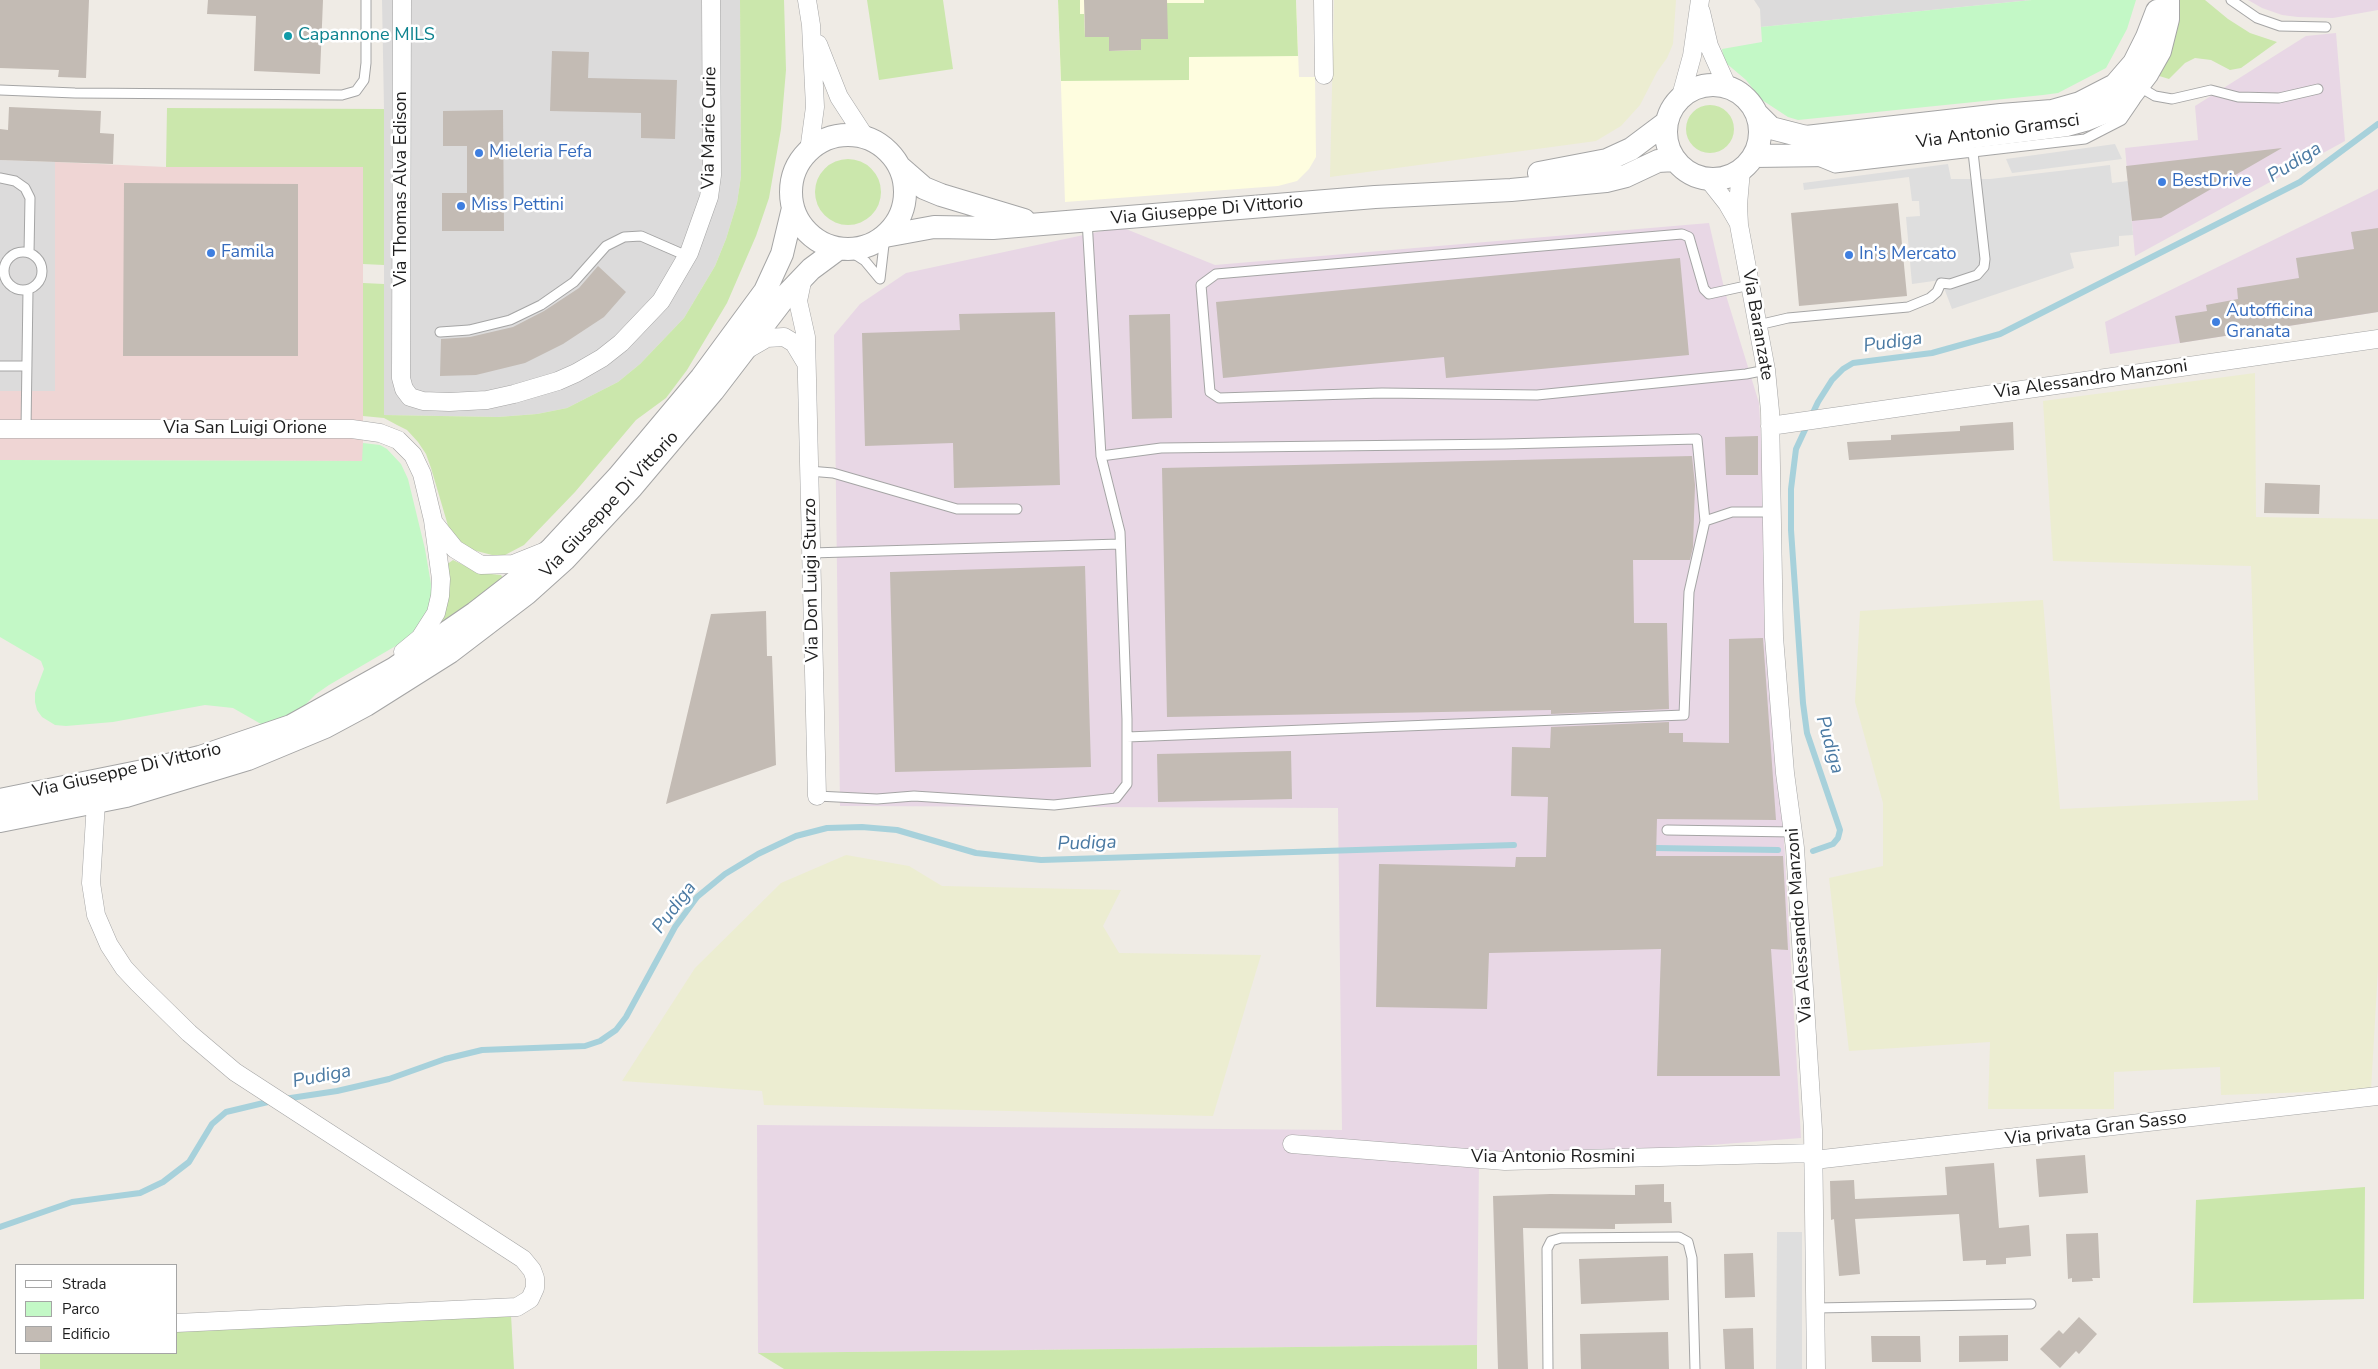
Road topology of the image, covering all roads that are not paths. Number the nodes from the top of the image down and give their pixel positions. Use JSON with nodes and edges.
{"nodes":[{"id":1,"x":366,"y":0,"type":"edge"},
{"id":2,"x":402,"y":0,"type":"edge"},
{"id":3,"x":711,"y":0,"type":"edge"},
{"id":4,"x":807,"y":0,"type":"edge"},
{"id":5,"x":1323,"y":0,"type":"edge"},
{"id":6,"x":2159,"y":0,"type":"edge"},
{"id":7,"x":2168,"y":0,"type":"edge"},
{"id":8,"x":2231,"y":0,"type":"edge"},
{"id":9,"x":1700,"y":3,"type":"edge"},
{"id":10,"x":811,"y":25,"type":"junction"},
{"id":11,"x":2326,"y":27,"type":"dead end"},
{"id":12,"x":1324,"y":75,"type":"dead end"},
{"id":13,"x":1727,"y":86,"type":"junction"},
{"id":14,"x":2138,"y":86,"type":"junction"},
{"id":15,"x":2318,"y":89,"type":"dead end"},
{"id":16,"x":0,"y":90,"type":"edge"},
{"id":17,"x":1682,"y":96,"type":"junction"},
{"id":18,"x":1757,"y":114,"type":"junction"},
{"id":19,"x":1667,"y":122,"type":"junction"},
{"id":20,"x":865,"y":137,"type":"junction"},
{"id":21,"x":809,"y":150,"type":"junction"},
{"id":22,"x":1973,"y":152,"type":"junction"},
{"id":23,"x":1812,"y":156,"type":"junction"},
{"id":24,"x":1675,"y":160,"type":"junction"},
{"id":25,"x":1747,"y":163,"type":"junction"},
{"id":26,"x":901,"y":168,"type":"junction"},
{"id":27,"x":0,"y":178,"type":"edge"},
{"id":28,"x":1708,"y":179,"type":"junction"},
{"id":29,"x":1375,"y":197,"type":"junction"},
{"id":30,"x":793,"y":208,"type":"junction"},
{"id":31,"x":1087,"y":220,"type":"junction"},
{"id":32,"x":1040,"y":223,"type":"junction"},
{"id":33,"x":1739,"y":225,"type":"junction"},
{"id":34,"x":885,"y":236,"type":"junction"},
{"id":35,"x":843,"y":249,"type":"junction"},
{"id":36,"x":29,"y":253,"type":"junction"},
{"id":37,"x":687,"y":256,"type":"junction"},
{"id":38,"x":802,"y":277,"type":"junction"},
{"id":39,"x":1750,"y":285,"type":"junction"},
{"id":40,"x":28,"y":290,"type":"junction"},
{"id":41,"x":1758,"y":325,"type":"junction"},
{"id":42,"x":440,"y":332,"type":"dead end"},
{"id":43,"x":2378,"y":339,"type":"edge"},
{"id":44,"x":743,"y":352,"type":"junction"},
{"id":45,"x":806,"y":363,"type":"junction"},
{"id":46,"x":0,"y":366,"type":"edge"},
{"id":47,"x":27,"y":366,"type":"junction"},
{"id":48,"x":1766,"y":370,"type":"junction"},
{"id":49,"x":401,"y":378,"type":"joint"},
{"id":50,"x":1770,"y":426,"type":"junction"},
{"id":51,"x":0,"y":429,"type":"edge"},
{"id":52,"x":26,"y":429,"type":"junction"},
{"id":53,"x":1100,"y":456,"type":"junction"},
{"id":54,"x":809,"y":471,"type":"junction"},
{"id":55,"x":1771,"y":482,"type":"joint"},
{"id":56,"x":1017,"y":509,"type":"dead end"},
{"id":57,"x":1771,"y":512,"type":"junction"},
{"id":58,"x":433,"y":520,"type":"junction"},
{"id":59,"x":1705,"y":521,"type":"junction"},
{"id":60,"x":1120,"y":544,"type":"junction"},
{"id":61,"x":552,"y":548,"type":"junction"},
{"id":62,"x":811,"y":553,"type":"junction"},
{"id":63,"x":318,"y":711,"type":"junction"},
{"id":64,"x":1127,"y":737,"type":"junction"},
{"id":65,"x":817,"y":796,"type":"joint"},
{"id":66,"x":0,"y":800,"type":"edge"},
{"id":67,"x":96,"y":802,"type":"junction"},
{"id":68,"x":0,"y":821,"type":"edge"},
{"id":69,"x":1667,"y":830,"type":"dead end"},
{"id":70,"x":1794,"y":832,"type":"junction"},
{"id":71,"x":2378,"y":1096,"type":"edge"},
{"id":72,"x":1292,"y":1144,"type":"dead end"},
{"id":73,"x":1814,"y":1157,"type":"junction"},
{"id":74,"x":2031,"y":1304,"type":"dead end"},
{"id":75,"x":1816,"y":1308,"type":"junction"},
{"id":76,"x":178,"y":1324,"type":"edge"},
{"id":77,"x":1548,"y":1369,"type":"edge"},
{"id":78,"x":1694,"y":1369,"type":"edge"},
{"id":79,"x":1816,"y":1369,"type":"edge"}],
"edges":[{"from":1,"to":16,"type":"lane"},
{"from":2,"to":49,"type":"street","name":"Via Thomas Alva Edison"},
{"from":3,"to":37,"type":"street","name":"Via Marie Curie"},
{"from":4,"to":10,"type":"street"},
{"from":5,"to":12,"type":"street"},
{"from":6,"to":18,"type":"street","name":"Via Antonio Gramsci"},
{"from":7,"to":14,"type":"street","name":"Via Antonio Gramsci"},
{"from":8,"to":11,"type":"lane"},
{"from":9,"to":13,"type":"street"},
{"from":9,"to":17,"type":"street"},
{"from":10,"to":20,"type":"street"},
{"from":10,"to":21,"type":"street"},
{"from":13,"to":17,"type":"street"},
{"from":13,"to":18,"type":"street"},
{"from":14,"to":15,"type":"lane"},
{"from":14,"to":22,"type":"lane"},
{"from":14,"to":23,"type":"street","name":"Via Antonio Gramsci"},
{"from":17,"to":19,"type":"street"},
{"from":18,"to":25,"type":"street"},
{"from":19,"to":24,"type":"street"},
{"from":19,"to":29,"type":"street","name":"Via Giuseppe Di Vittorio"},
{"from":20,"to":21,"type":"street"},
{"from":20,"to":26,"type":"street"},
{"from":21,"to":30,"type":"street"},
{"from":22,"to":23,"type":"lane"},
{"from":22,"to":41,"type":"lane"},
{"from":23,"to":25,"type":"street","name":"Via Antonio Gramsci"},
{"from":24,"to":28,"type":"street"},
{"from":24,"to":29,"type":"street","name":"Via Giuseppe Di Vittorio"},
{"from":25,"to":28,"type":"street"},
{"from":25,"to":33,"type":"street","name":"Via Baranzate"},
{"from":26,"to":32,"type":"street","name":"Via Giuseppe Di Vittorio"},
{"from":26,"to":34,"type":"street"},
{"from":27,"to":36,"type":"lane"},
{"from":28,"to":33,"type":"street","name":"Via Baranzate"},
{"from":29,"to":31,"type":"street","name":"Via Giuseppe Di Vittorio"},
{"from":30,"to":35,"type":"street"},
{"from":30,"to":61,"type":"street","name":"Via Giuseppe Di Vittorio"},
{"from":31,"to":32,"type":"street","name":"Via Giuseppe Di Vittorio"},
{"from":31,"to":53,"type":"lane"},
{"from":32,"to":34,"type":"street","name":"Via Giuseppe Di Vittorio"},
{"from":33,"to":39,"type":"street","name":"Via Baranzate"},
{"from":34,"to":35,"type":"street"},
{"from":34,"to":35,"type":"lane"},
{"from":35,"to":38,"type":"street","name":"Via Giuseppe Di Vittorio"},
{"from":36,"to":40,"type":"lane"},
{"from":36,"to":40,"type":"lane"},
{"from":37,"to":42,"type":"lane"},
{"from":37,"to":49,"type":"street","name":"Via Marie Curie"},
{"from":38,"to":44,"type":"street","name":"Via Giuseppe Di Vittorio"},
{"from":38,"to":45,"type":"street","name":"Via Don Luigi Sturzo"},
{"from":39,"to":41,"type":"street","name":"Via Baranzate"},
{"from":39,"to":48,"type":"lane"},
{"from":40,"to":47,"type":"lane"},
{"from":41,"to":48,"type":"street","name":"Via Baranzate"},
{"from":43,"to":50,"type":"street","name":"Via Alessandro Manzoni"},
{"from":44,"to":45,"type":"street"},
{"from":44,"to":67,"type":"street","name":"Via Giuseppe Di Vittorio"},
{"from":45,"to":54,"type":"street","name":"Via Don Luigi Sturzo"},
{"from":46,"to":47,"type":"lane"},
{"from":47,"to":52,"type":"lane"},
{"from":48,"to":50,"type":"street","name":"Via Baranzate"},
{"from":50,"to":55,"type":"street","name":"Via Baranzate"},
{"from":51,"to":52,"type":"street","name":"Via San Luigi Orione"},
{"from":52,"to":58,"type":"street","name":"Via San Luigi Orione"},
{"from":53,"to":59,"type":"lane"},
{"from":53,"to":60,"type":"lane"},
{"from":54,"to":56,"type":"lane"},
{"from":54,"to":62,"type":"street","name":"Via Don Luigi Sturzo"},
{"from":55,"to":57,"type":"street","name":"Via Alessandro Manzoni"},
{"from":57,"to":59,"type":"lane"},
{"from":57,"to":70,"type":"street","name":"Via Alessandro Manzoni"},
{"from":58,"to":61,"type":"street","name":"Via San Luigi Orione"},
{"from":58,"to":63,"type":"street","name":"Via San Luigi Orione"},
{"from":59,"to":64,"type":"lane"},
{"from":60,"to":62,"type":"lane"},
{"from":60,"to":64,"type":"lane"},
{"from":61,"to":63,"type":"street","name":"Via Giuseppe Di Vittorio"},
{"from":62,"to":65,"type":"street","name":"Via Don Luigi Sturzo"},
{"from":63,"to":66,"type":"street","name":"Via Giuseppe Di Vittorio"},
{"from":64,"to":65,"type":"lane"},
{"from":67,"to":68,"type":"street","name":"Via Giuseppe Di Vittorio"},
{"from":67,"to":76,"type":"street"},
{"from":69,"to":70,"type":"lane"},
{"from":70,"to":73,"type":"street","name":"Via Alessandro Manzoni"},
{"from":71,"to":73,"type":"street","name":"Via privata Gran Sasso"},
{"from":72,"to":73,"type":"street","name":"Via Antonio Rosmini"},
{"from":73,"to":75,"type":"street","name":"Via Alessandro Manzoni"},
{"from":74,"to":75,"type":"lane"},
{"from":75,"to":79,"type":"street","name":"Via Alessandro Manzoni"},
{"from":77,"to":78,"type":"lane"}]}
